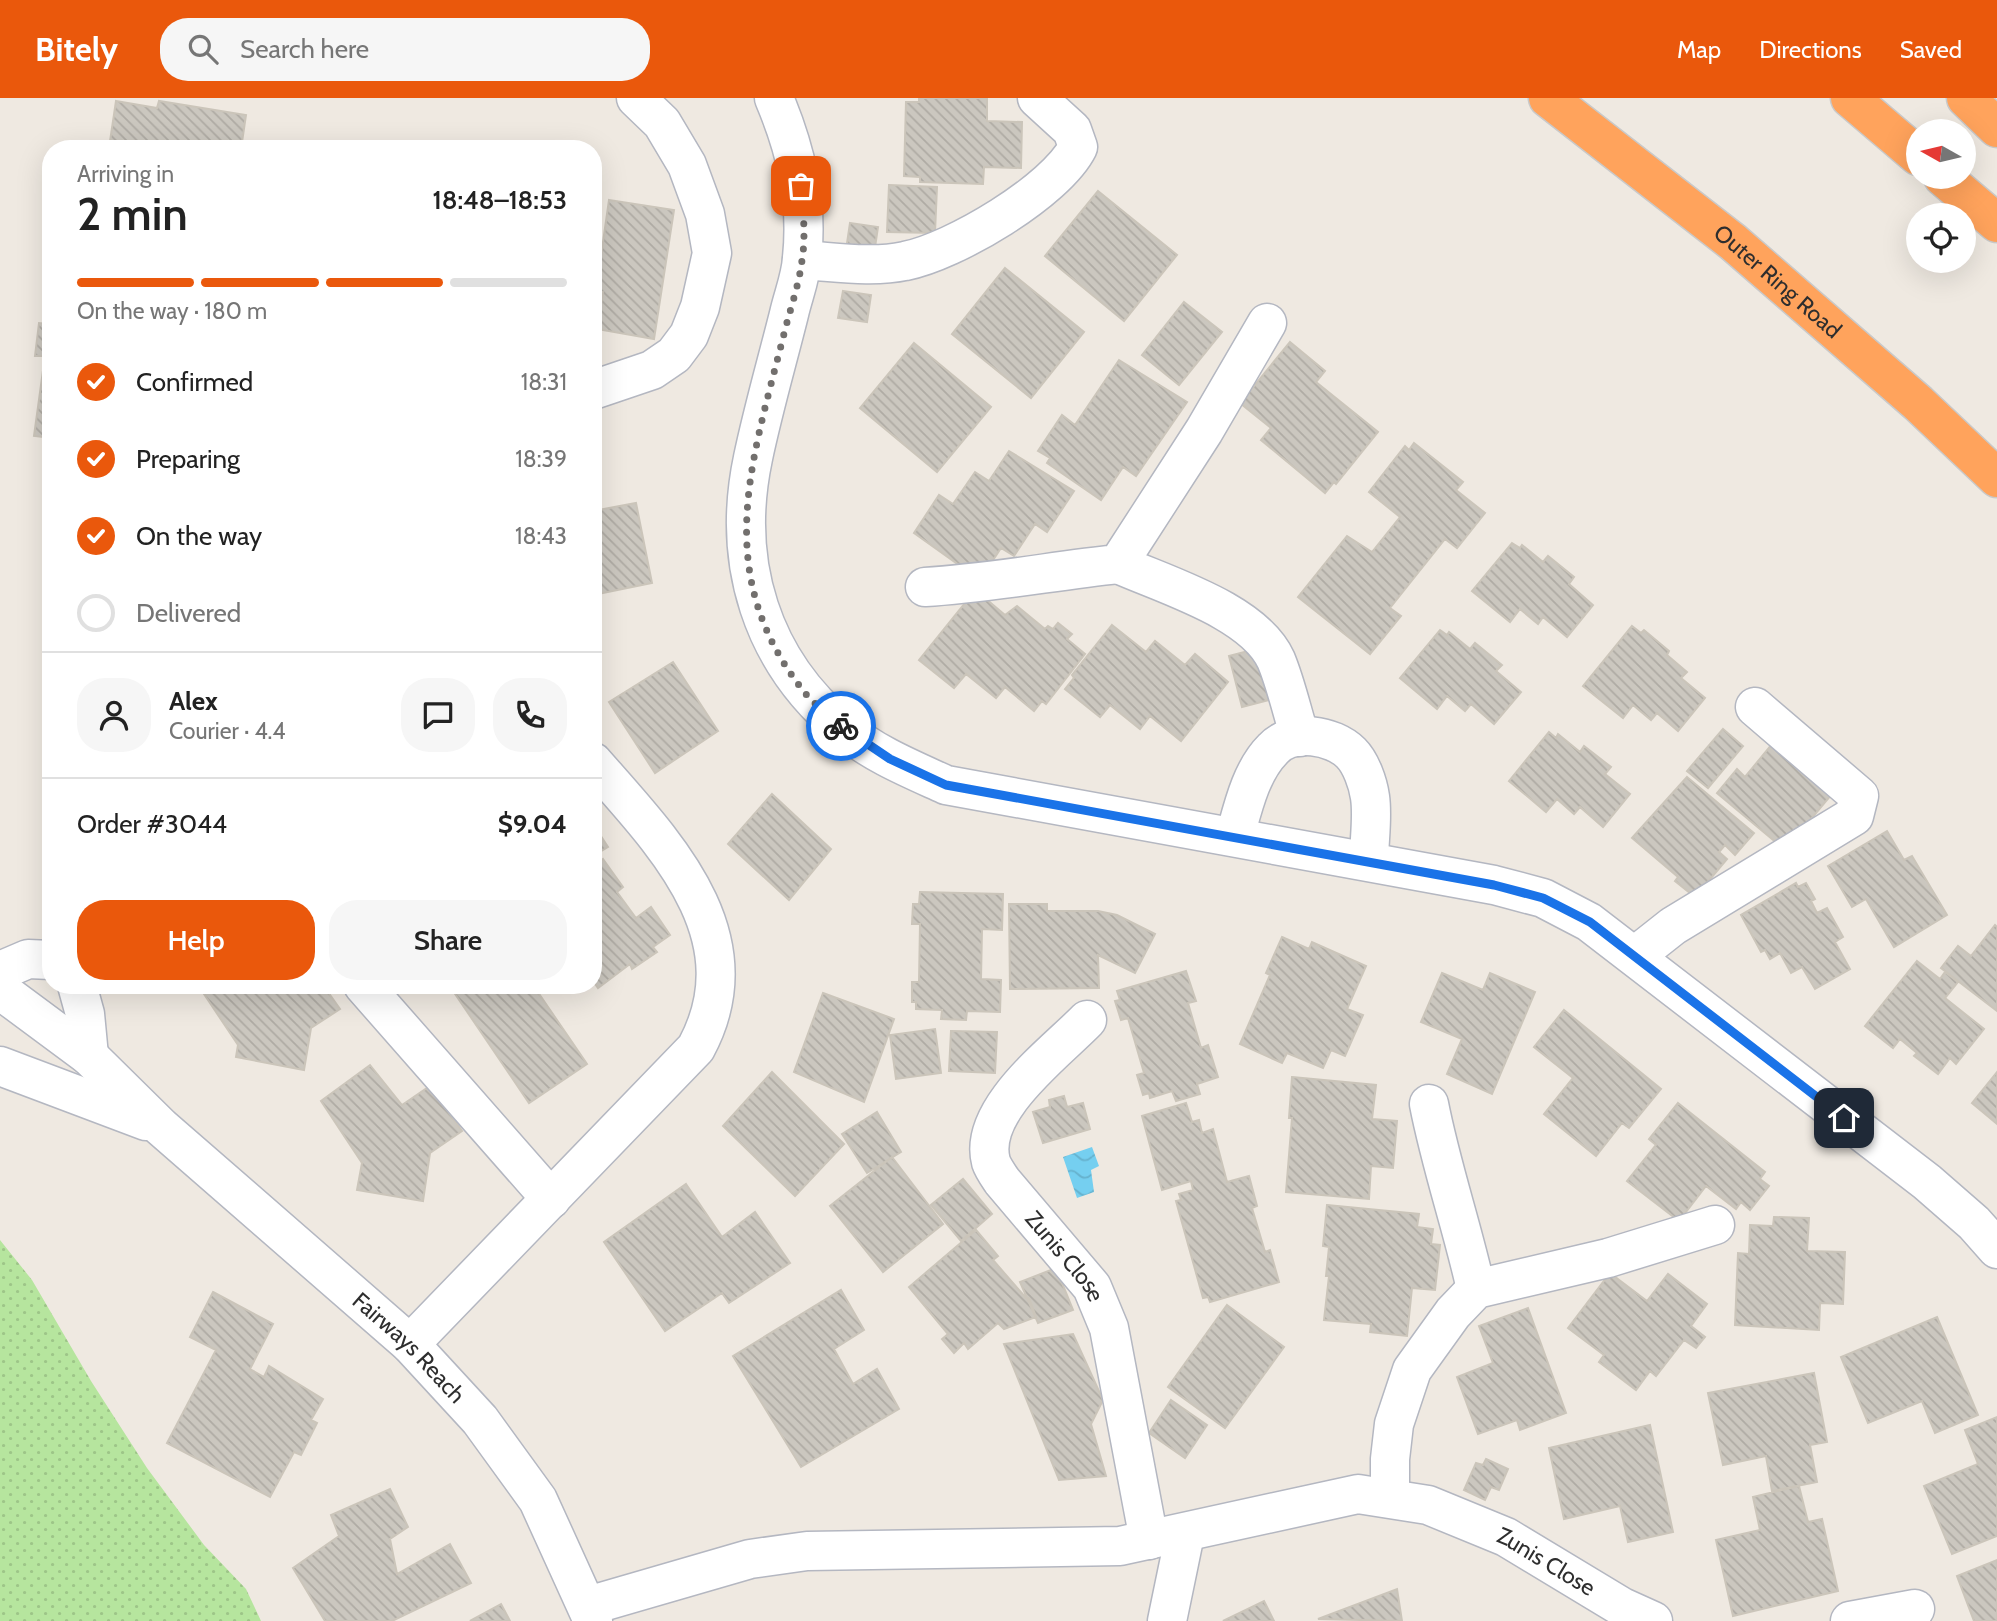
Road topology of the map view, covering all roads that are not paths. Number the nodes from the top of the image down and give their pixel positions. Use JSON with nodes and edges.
{"nodes":[{"id":1,"x":636,"y":98,"type":"edge"},
{"id":2,"x":774,"y":98,"type":"edge"},
{"id":3,"x":1037,"y":98,"type":"edge"},
{"id":4,"x":1548,"y":98,"type":"edge"},
{"id":5,"x":1850,"y":98,"type":"edge"},
{"id":6,"x":1966,"y":98,"type":"edge"},
{"id":7,"x":1997,"y":128,"type":"edge"},
{"id":8,"x":1906,"y":146,"type":"edge"},
{"id":9,"x":1956,"y":189,"type":"edge"},
{"id":10,"x":1997,"y":223,"type":"edge"},
{"id":11,"x":802,"y":260,"type":"junction"},
{"id":12,"x":1267,"y":323,"type":"dead end"},
{"id":13,"x":602,"y":387,"type":"edge"},
{"id":14,"x":1997,"y":478,"type":"edge"},
{"id":15,"x":1118,"y":564,"type":"junction"},
{"id":16,"x":925,"y":587,"type":"dead end"},
{"id":17,"x":1755,"y":707,"type":"dead end"},
{"id":18,"x":1300,"y":737,"type":"junction"},
{"id":19,"x":602,"y":772,"type":"edge"},
{"id":20,"x":1235,"y":836,"type":"junction"},
{"id":21,"x":1369,"y":861,"type":"junction"},
{"id":22,"x":1635,"y":956,"type":"junction"},
{"id":23,"x":42,"y":960,"type":"edge"},
{"id":24,"x":0,"y":971,"type":"edge"},
{"id":25,"x":0,"y":990,"type":"edge"},
{"id":26,"x":79,"y":994,"type":"edge"},
{"id":27,"x":371,"y":994,"type":"edge"},
{"id":28,"x":1087,"y":1020,"type":"dead end"},
{"id":29,"x":89,"y":1056,"type":"junction"},
{"id":30,"x":0,"y":1066,"type":"edge"},
{"id":31,"x":1429,"y":1104,"type":"dead end"},
{"id":32,"x":161,"y":1127,"type":"junction"},
{"id":33,"x":551,"y":1199,"type":"junction"},
{"id":34,"x":1715,"y":1225,"type":"dead end"},
{"id":35,"x":1997,"y":1250,"type":"edge"},
{"id":36,"x":1476,"y":1289,"type":"junction"},
{"id":37,"x":410,"y":1344,"type":"junction"},
{"id":38,"x":1390,"y":1497,"type":"junction"},
{"id":39,"x":1167,"y":1537,"type":"junction"},
{"id":40,"x":1915,"y":1609,"type":"dead end"},
{"id":41,"x":591,"y":1613,"type":"edge"},
{"id":42,"x":1167,"y":1621,"type":"edge"},
{"id":43,"x":1653,"y":1621,"type":"edge"},
{"id":44,"x":1850,"y":1621,"type":"edge"}],
"edges":[{"from":1,"to":13,"type":"street"},
{"from":2,"to":11,"type":"street"},
{"from":3,"to":11,"type":"street"},
{"from":4,"to":14,"type":"highway","name":"Outer Ring Road"},
{"from":5,"to":8,"type":"highway"},
{"from":6,"to":7,"type":"highway"},
{"from":9,"to":10,"type":"highway"},
{"from":11,"to":20,"type":"street"},
{"from":12,"to":15,"type":"street"},
{"from":15,"to":16,"type":"street"},
{"from":15,"to":18,"type":"street"},
{"from":17,"to":22,"type":"street"},
{"from":18,"to":20,"type":"street"},
{"from":18,"to":21,"type":"street"},
{"from":19,"to":33,"type":"street"},
{"from":20,"to":21,"type":"street"},
{"from":21,"to":22,"type":"street"},
{"from":22,"to":35,"type":"street"},
{"from":23,"to":24,"type":"street"},
{"from":25,"to":29,"type":"street","name":"Fairways Reach"},
{"from":26,"to":29,"type":"street"},
{"from":27,"to":33,"type":"street"},
{"from":28,"to":39,"type":"street","name":"Zunis Close"},
{"from":29,"to":32,"type":"street","name":"Fairways Reach"},
{"from":30,"to":32,"type":"street","name":"Fairways Reach"},
{"from":31,"to":36,"type":"street"},
{"from":32,"to":37,"type":"street","name":"Fairways Reach"},
{"from":33,"to":37,"type":"street"},
{"from":34,"to":36,"type":"street"},
{"from":36,"to":38,"type":"street"},
{"from":37,"to":41,"type":"street","name":"Fairways Reach"},
{"from":38,"to":39,"type":"street","name":"Zunis Close"},
{"from":38,"to":43,"type":"street","name":"Zunis Close"},
{"from":39,"to":41,"type":"street","name":"Zunis Close"},
{"from":39,"to":42,"type":"street"},
{"from":40,"to":44,"type":"street"}]}
